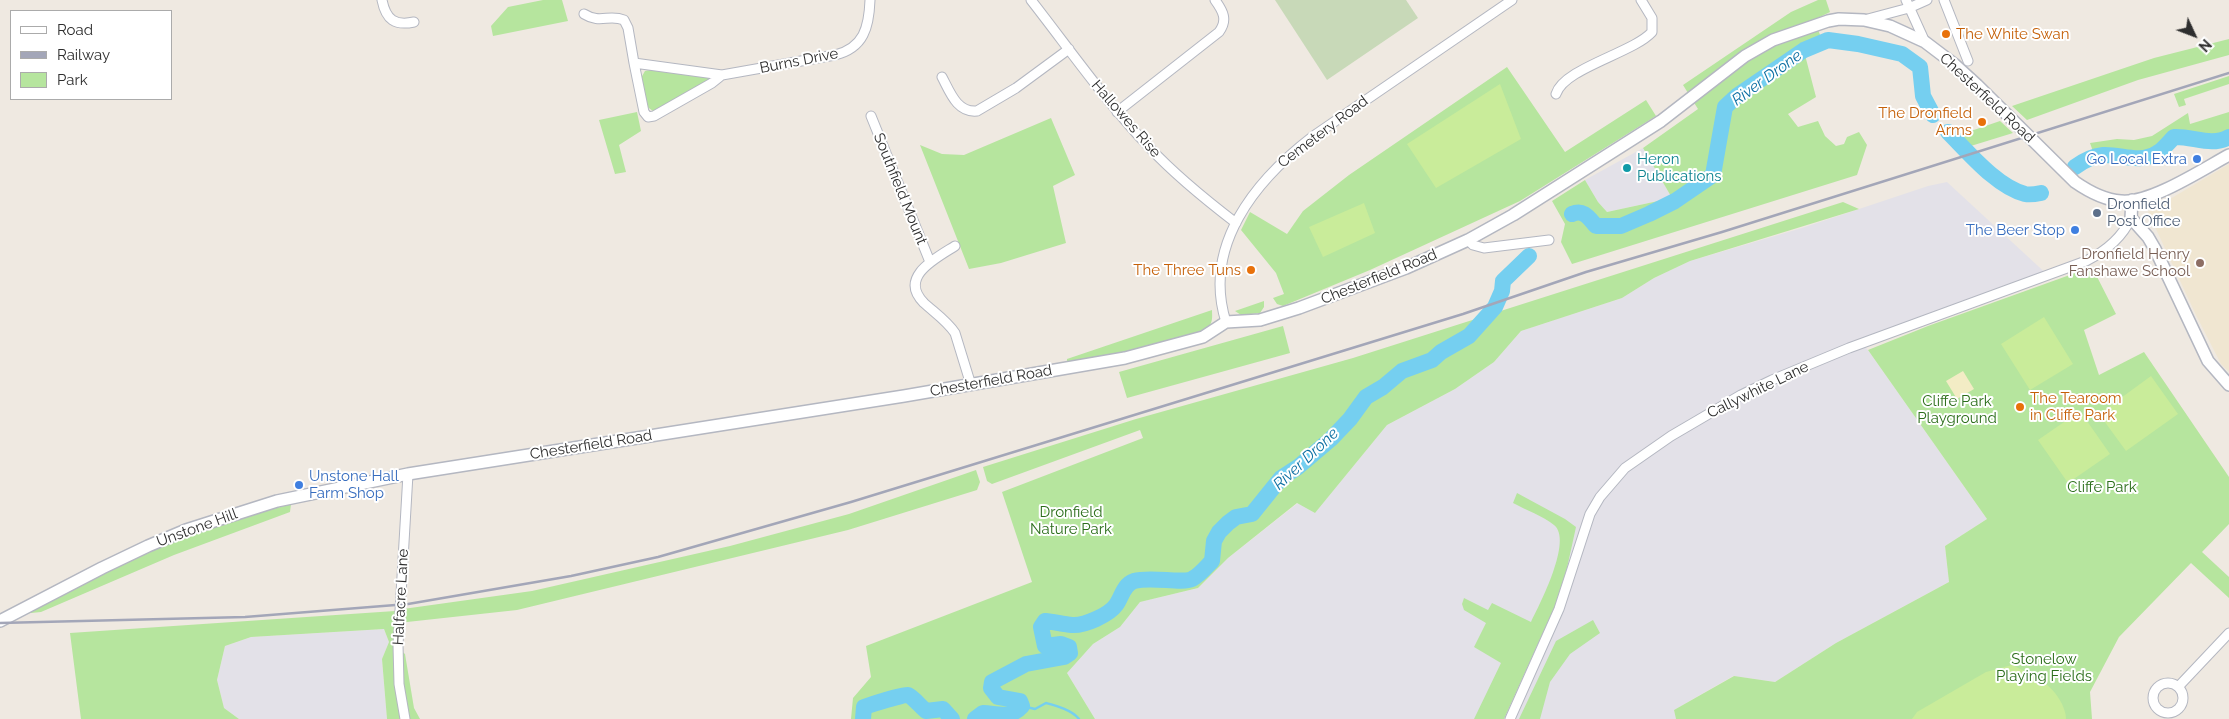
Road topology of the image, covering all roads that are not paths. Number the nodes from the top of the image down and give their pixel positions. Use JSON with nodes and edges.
{"nodes":[{"id":1,"x":382,"y":0,"type":"edge"},
{"id":2,"x":870,"y":0,"type":"edge"},
{"id":3,"x":1031,"y":0,"type":"edge"},
{"id":4,"x":1215,"y":0,"type":"edge"},
{"id":5,"x":1512,"y":0,"type":"edge"},
{"id":6,"x":1641,"y":0,"type":"edge"},
{"id":7,"x":1927,"y":0,"type":"edge"},
{"id":8,"x":1944,"y":0,"type":"edge"},
{"id":9,"x":1908,"y":4,"type":"edge"},
{"id":10,"x":584,"y":14,"type":"dead end"},
{"id":11,"x":1864,"y":20,"type":"junction"},
{"id":12,"x":414,"y":22,"type":"dead end"},
{"id":13,"x":1925,"y":42,"type":"junction"},
{"id":14,"x":1069,"y":49,"type":"junction"},
{"id":15,"x":1968,"y":61,"type":"dead end"},
{"id":16,"x":634,"y":63,"type":"junction"},
{"id":17,"x":722,"y":74,"type":"junction"},
{"id":18,"x":942,"y":77,"type":"dead end"},
{"id":19,"x":1556,"y":94,"type":"dead end"},
{"id":20,"x":1117,"y":112,"type":"junction"},
{"id":21,"x":871,"y":116,"type":"dead end"},
{"id":22,"x":2229,"y":155,"type":"edge"},
{"id":23,"x":2132,"y":200,"type":"junction"},
{"id":24,"x":2131,"y":218,"type":"junction"},
{"id":25,"x":1236,"y":223,"type":"junction"},
{"id":26,"x":1468,"y":240,"type":"junction"},
{"id":27,"x":1549,"y":240,"type":"dead end"},
{"id":28,"x":955,"y":246,"type":"dead end"},
{"id":29,"x":930,"y":262,"type":"junction"},
{"id":30,"x":1226,"y":322,"type":"junction"},
{"id":31,"x":971,"y":385,"type":"junction"},
{"id":32,"x":2229,"y":385,"type":"edge"},
{"id":33,"x":408,"y":474,"type":"junction"},
{"id":34,"x":0,"y":621,"type":"edge"},
{"id":35,"x":2229,"y":633,"type":"edge"},
{"id":36,"x":2178,"y":687,"type":"dead end"},
{"id":37,"x":405,"y":719,"type":"edge"},
{"id":38,"x":1510,"y":719,"type":"edge"}],
"edges":[{"from":1,"to":12,"type":"street"},
{"from":2,"to":17,"type":"street","name":"Burns Drive"},
{"from":3,"to":14,"type":"street","name":"Hallowes Rise"},
{"from":4,"to":20,"type":"street"},
{"from":5,"to":25,"type":"street","name":"Cemetery Road"},
{"from":6,"to":19,"type":"street"},
{"from":7,"to":9,"type":"street"},
{"from":8,"to":15,"type":"street"},
{"from":9,"to":11,"type":"street"},
{"from":9,"to":13,"type":"street"},
{"from":10,"to":16,"type":"street","name":"Burns Drive"},
{"from":11,"to":13,"type":"main road","name":"Chesterfield Road"},
{"from":11,"to":26,"type":"main road","name":"Chesterfield Road"},
{"from":13,"to":23,"type":"main road","name":"Chesterfield Road"},
{"from":14,"to":18,"type":"street"},
{"from":14,"to":20,"type":"street","name":"Hallowes Rise"},
{"from":16,"to":17,"type":"street","name":"Burns Drive"},
{"from":16,"to":17,"type":"street","name":"Burns Drive"},
{"from":20,"to":25,"type":"street","name":"Hallowes Rise"},
{"from":21,"to":29,"type":"street","name":"Southfield Mount"},
{"from":22,"to":23,"type":"main road","name":"Chesterfield Road"},
{"from":23,"to":24,"type":"main road","name":"Callywhite Lane"},
{"from":24,"to":32,"type":"main road"},
{"from":24,"to":38,"type":"street","name":"Callywhite Lane"},
{"from":25,"to":30,"type":"street","name":"Cemetery Road"},
{"from":26,"to":27,"type":"street"},
{"from":26,"to":30,"type":"main road","name":"Chesterfield Road"},
{"from":28,"to":29,"type":"street"},
{"from":29,"to":31,"type":"street"},
{"from":30,"to":31,"type":"main road","name":"Chesterfield Road"},
{"from":31,"to":33,"type":"main road","name":"Chesterfield Road"},
{"from":33,"to":34,"type":"main road","name":"Unstone Hill"},
{"from":33,"to":37,"type":"street","name":"Halfacre Lane"},
{"from":35,"to":36,"type":"street"}]}
